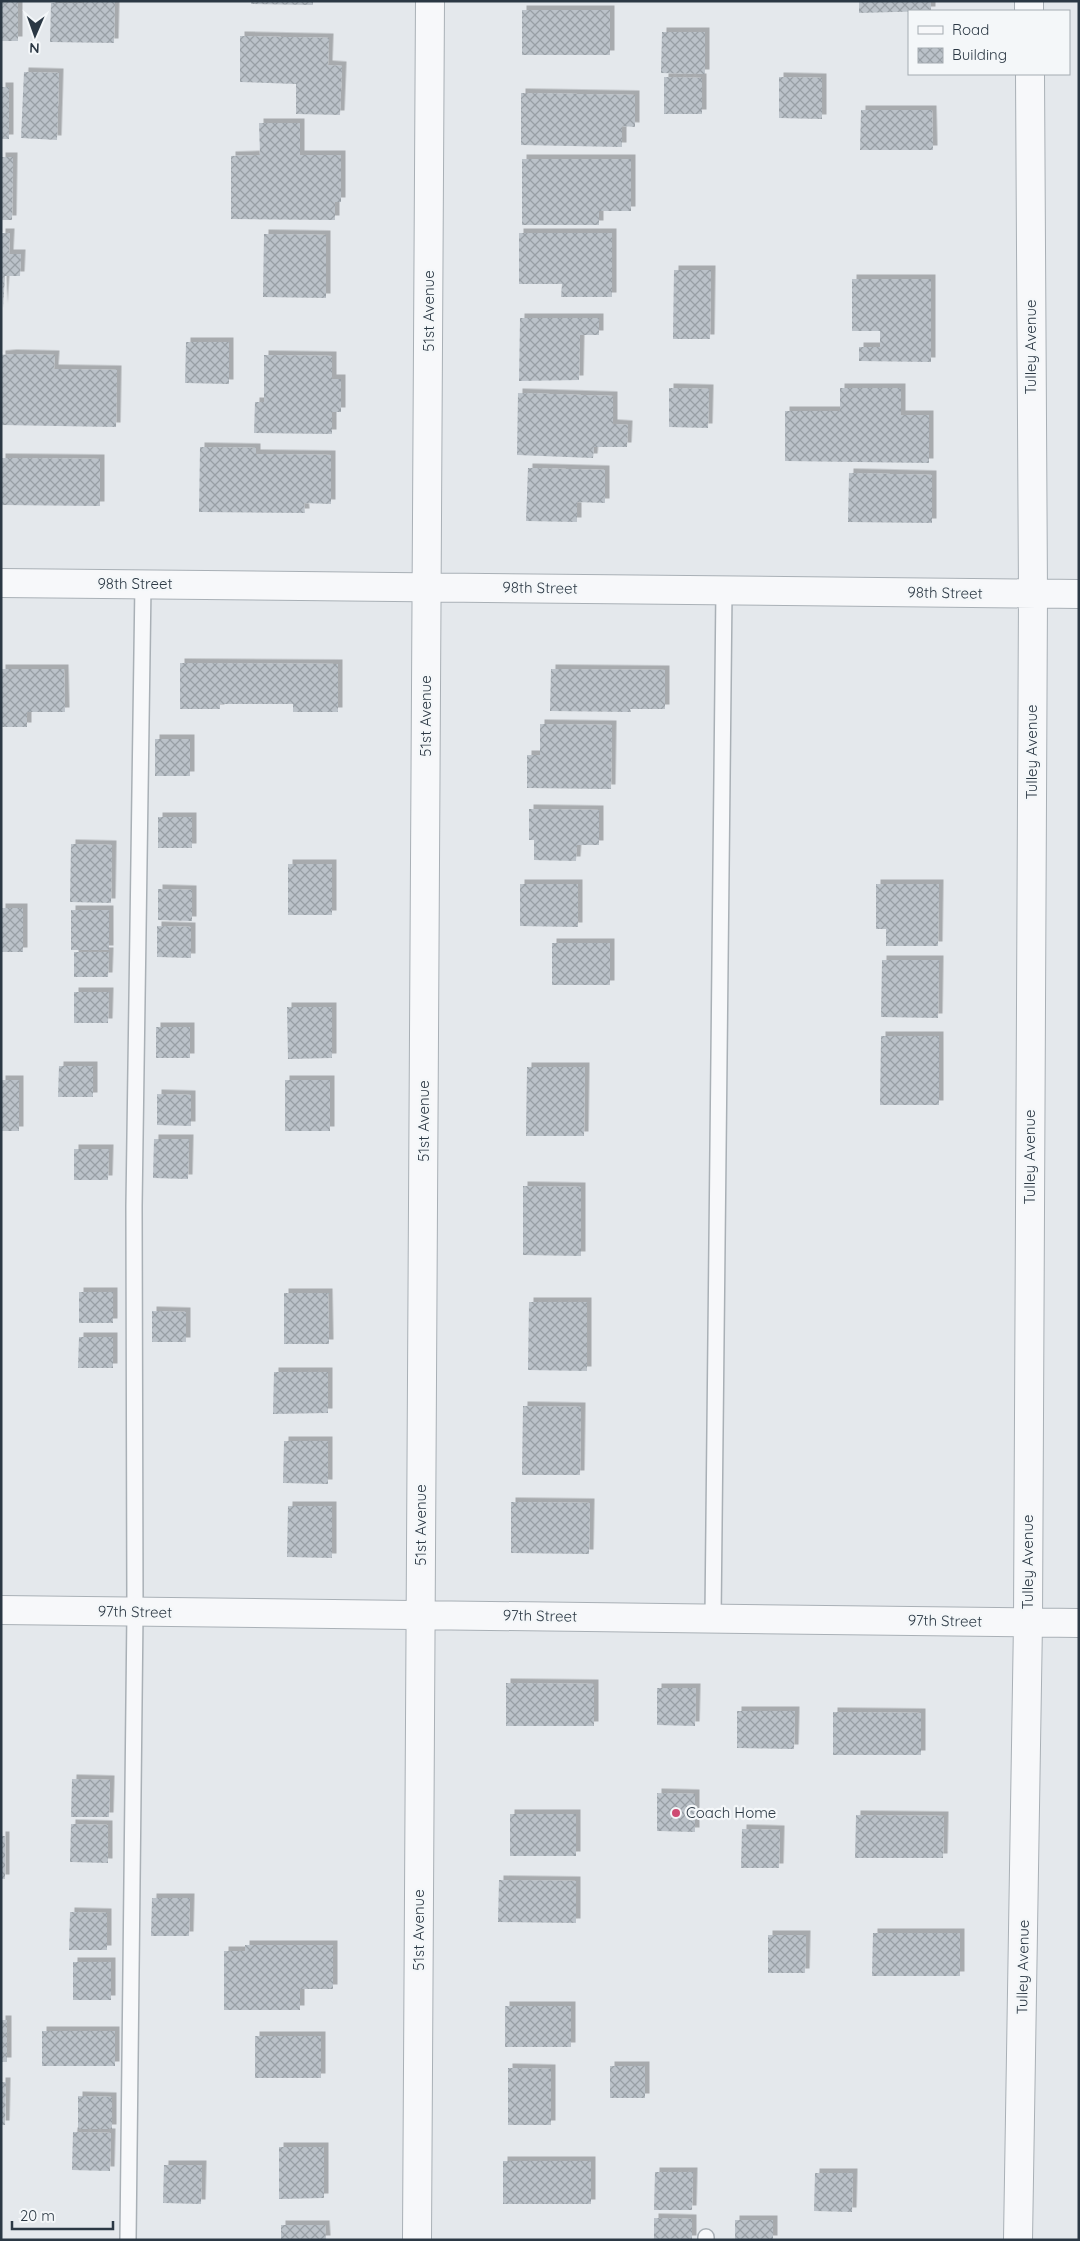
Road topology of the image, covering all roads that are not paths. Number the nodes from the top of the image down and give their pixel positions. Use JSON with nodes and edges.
{"nodes":[{"id":1,"x":430,"y":1,"type":"edge"},
{"id":2,"x":1030,"y":75,"type":"edge"},
{"id":3,"x":1,"y":583,"type":"edge"},
{"id":4,"x":143,"y":584,"type":"junction"},
{"id":5,"x":427,"y":587,"type":"junction"},
{"id":6,"x":724,"y":590,"type":"junction"},
{"id":7,"x":1033,"y":594,"type":"junction"},
{"id":8,"x":1079,"y":594,"type":"edge"},
{"id":9,"x":1,"y":1610,"type":"edge"},
{"id":10,"x":135,"y":1612,"type":"junction"},
{"id":11,"x":421,"y":1615,"type":"junction"},
{"id":12,"x":713,"y":1618,"type":"junction"},
{"id":13,"x":1028,"y":1622,"type":"junction"},
{"id":14,"x":1079,"y":1623,"type":"edge"},
{"id":15,"x":128,"y":2240,"type":"edge"},
{"id":16,"x":417,"y":2240,"type":"edge"},
{"id":17,"x":1018,"y":2240,"type":"edge"}],
"edges":[{"from":1,"to":5,"type":"street","name":"51st Avenue"},
{"from":2,"to":7,"type":"street","name":"Tulley Avenue"},
{"from":3,"to":4,"type":"street","name":"98th Street"},
{"from":4,"to":5,"type":"street","name":"98th Street"},
{"from":4,"to":10,"type":"lane"},
{"from":5,"to":6,"type":"street","name":"98th Street"},
{"from":5,"to":11,"type":"street","name":"51st Avenue"},
{"from":6,"to":7,"type":"street","name":"98th Street"},
{"from":6,"to":12,"type":"lane"},
{"from":7,"to":8,"type":"street","name":"98th Street"},
{"from":7,"to":13,"type":"street","name":"Tulley Avenue"},
{"from":9,"to":10,"type":"street","name":"97th Street"},
{"from":10,"to":11,"type":"street","name":"97th Street"},
{"from":10,"to":15,"type":"lane"},
{"from":11,"to":12,"type":"street","name":"97th Street"},
{"from":11,"to":16,"type":"street","name":"51st Avenue"},
{"from":12,"to":13,"type":"street","name":"97th Street"},
{"from":13,"to":14,"type":"street","name":"97th Street"},
{"from":13,"to":17,"type":"street","name":"Tulley Avenue"}]}
